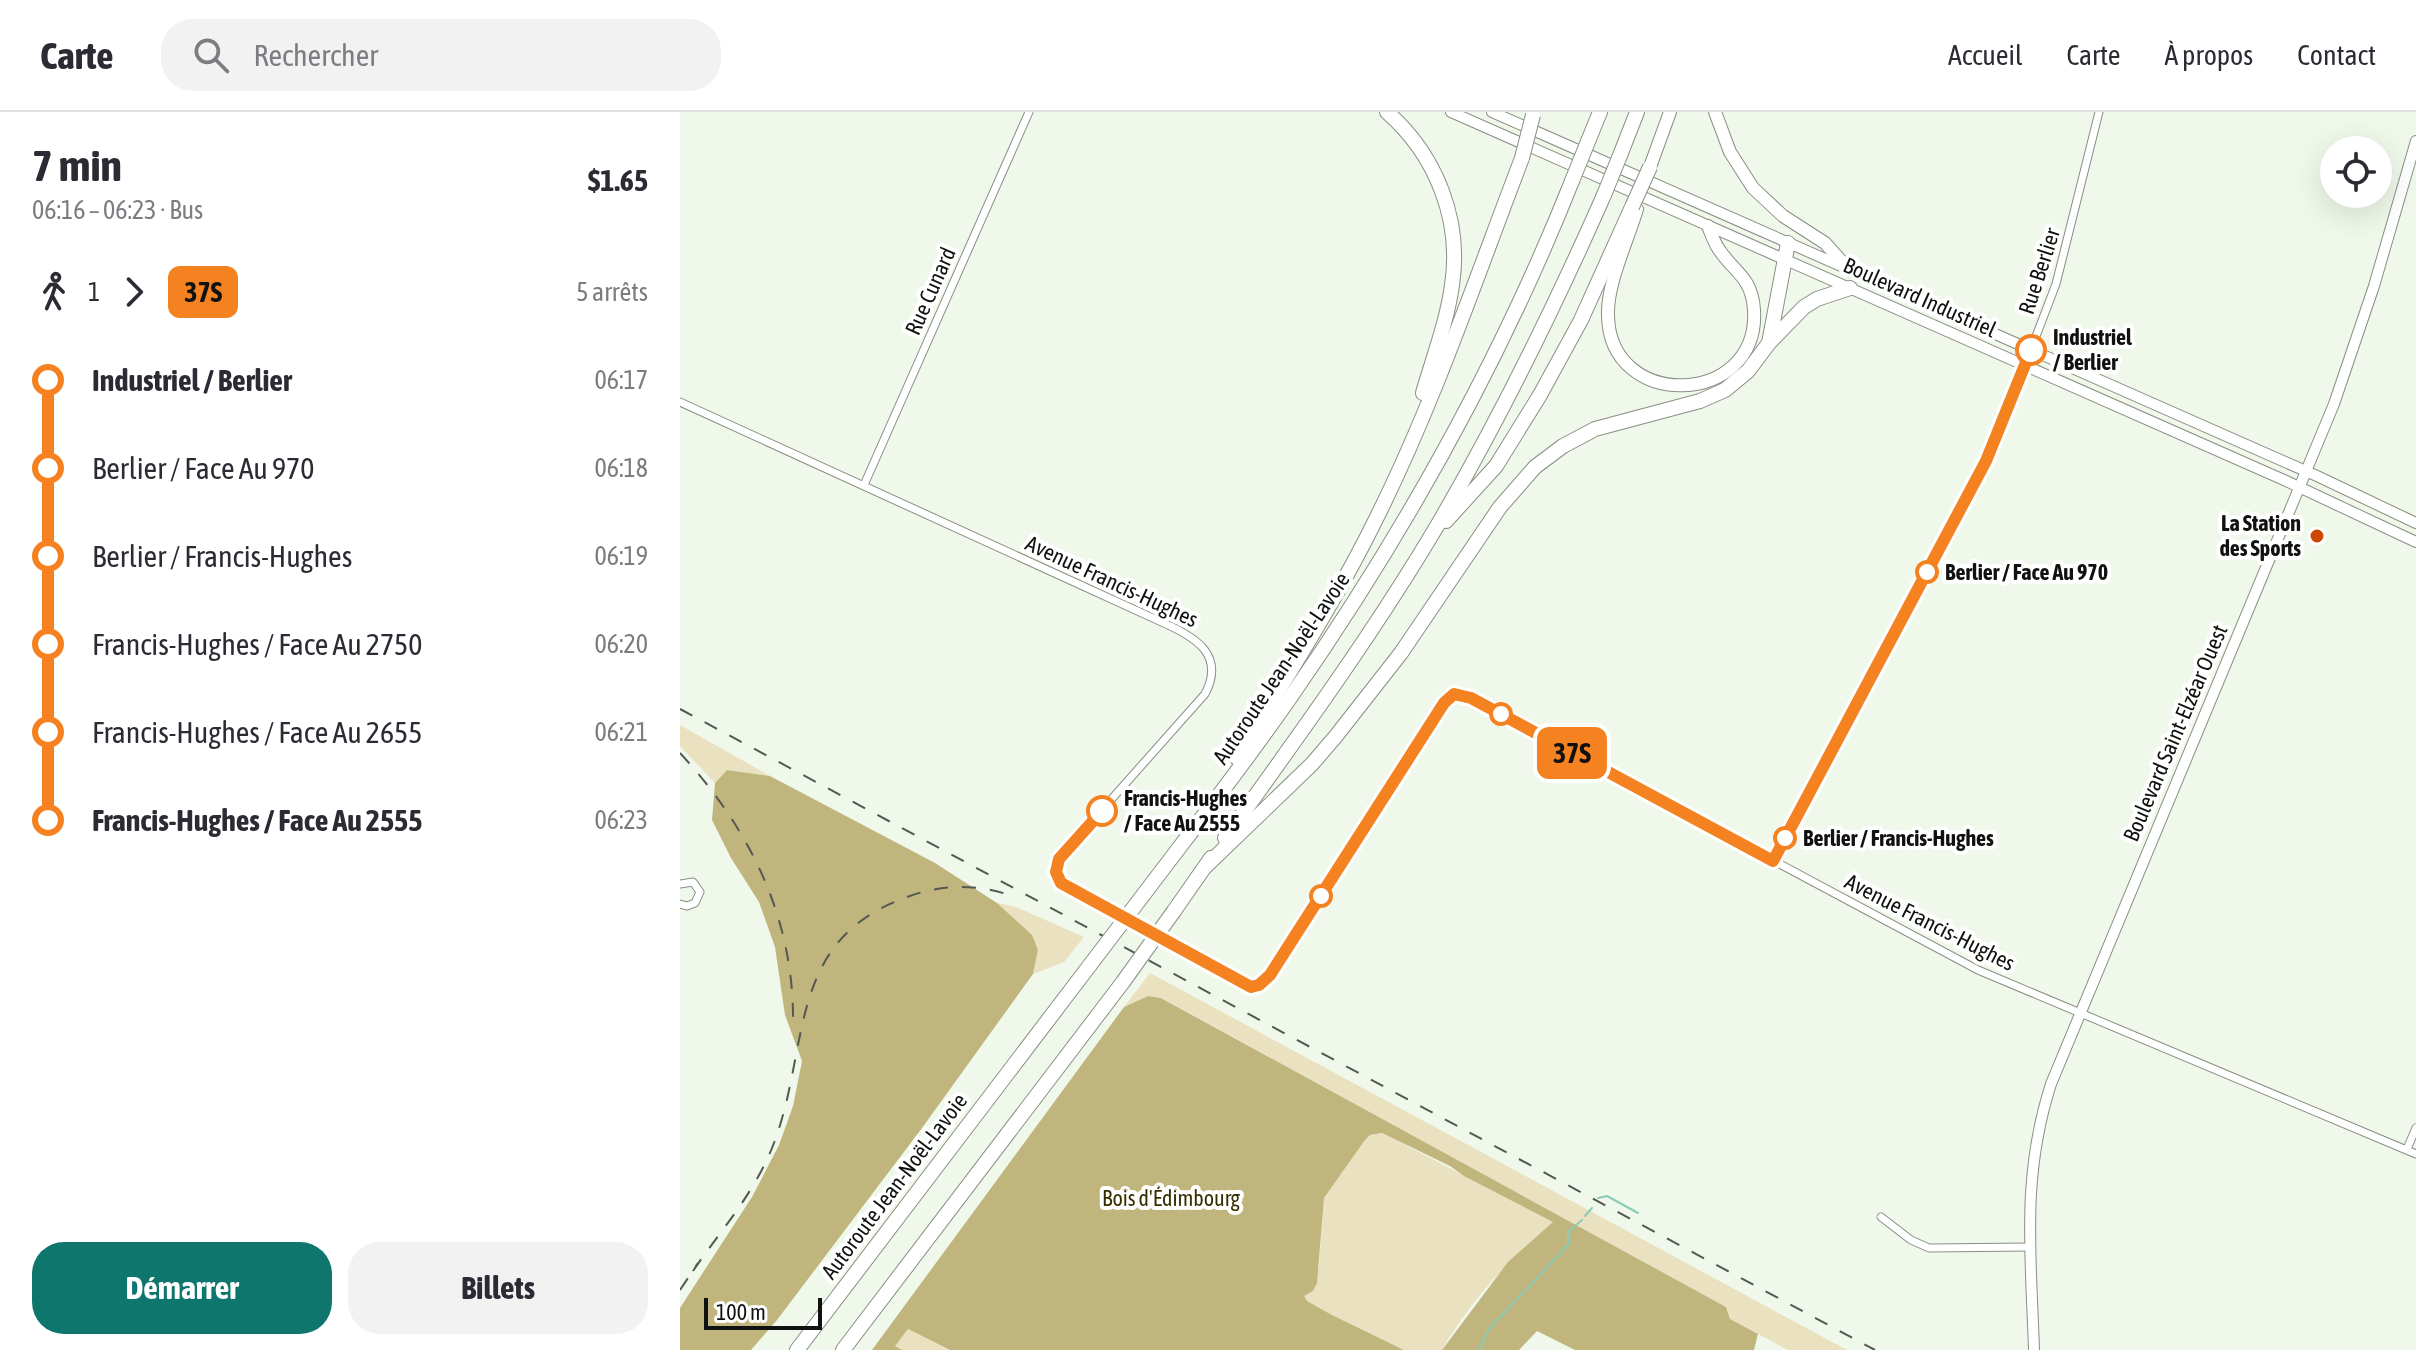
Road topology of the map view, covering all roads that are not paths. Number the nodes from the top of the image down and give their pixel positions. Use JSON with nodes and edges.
{"nodes":[{"id":1,"x":1029,"y":112,"type":"edge"},
{"id":2,"x":1387,"y":112,"type":"edge"},
{"id":3,"x":1451,"y":112,"type":"edge"},
{"id":4,"x":1492,"y":112,"type":"edge"},
{"id":5,"x":1600,"y":112,"type":"edge"},
{"id":6,"x":1637,"y":112,"type":"edge"},
{"id":7,"x":1670,"y":112,"type":"edge"},
{"id":8,"x":1715,"y":112,"type":"edge"},
{"id":9,"x":2099,"y":112,"type":"edge"},
{"id":10,"x":1536,"y":114,"type":"edge"},
{"id":11,"x":2416,"y":141,"type":"edge"},
{"id":12,"x":1650,"y":167,"type":"joint"},
{"id":13,"x":1635,"y":208,"type":"junction"},
{"id":14,"x":1708,"y":226,"type":"junction"},
{"id":15,"x":1788,"y":243,"type":"junction"},
{"id":16,"x":1785,"y":260,"type":"junction"},
{"id":17,"x":1850,"y":271,"type":"junction"},
{"id":18,"x":1850,"y":288,"type":"junction"},
{"id":19,"x":1769,"y":343,"type":"junction"},
{"id":20,"x":2031,"y":350,"type":"junction"},
{"id":21,"x":2025,"y":366,"type":"junction"},
{"id":22,"x":680,"y":402,"type":"edge"},
{"id":23,"x":1404,"y":459,"type":"junction"},
{"id":24,"x":2306,"y":472,"type":"junction"},
{"id":25,"x":864,"y":485,"type":"junction"},
{"id":26,"x":2300,"y":487,"type":"junction"},
{"id":27,"x":2416,"y":523,"type":"edge"},
{"id":28,"x":1427,"y":542,"type":"junction"},
{"id":29,"x":2416,"y":542,"type":"edge"},
{"id":30,"x":1195,"y":826,"type":"junction"},
{"id":31,"x":1773,"y":861,"type":"junction"},
{"id":32,"x":1206,"y":866,"type":"junction"},
{"id":33,"x":680,"y":884,"type":"edge"},
{"id":34,"x":680,"y":904,"type":"edge"},
{"id":35,"x":2080,"y":1012,"type":"junction"},
{"id":36,"x":2416,"y":1128,"type":"edge"},
{"id":37,"x":2407,"y":1149,"type":"junction"},
{"id":38,"x":2416,"y":1154,"type":"edge"},
{"id":39,"x":1881,"y":1217,"type":"dead end"},
{"id":40,"x":2030,"y":1247,"type":"junction"},
{"id":41,"x":797,"y":1350,"type":"edge"},
{"id":42,"x":843,"y":1350,"type":"edge"},
{"id":43,"x":2034,"y":1350,"type":"edge"}],
"edges":[{"from":1,"to":25,"type":"street","name":"Rue Cunard"},
{"from":2,"to":23,"type":"highway"},
{"from":3,"to":14,"type":"street","name":"Boulevard Industriel"},
{"from":4,"to":15,"type":"street","name":"Boulevard Industriel"},
{"from":5,"to":30,"type":"highway","name":"Autoroute Jean-Noël-Lavoie","bridge":true},
{"from":6,"to":28,"type":"highway","bridge":true},
{"from":7,"to":12,"type":"main road"},
{"from":8,"to":17,"type":"main road"},
{"from":9,"to":20,"type":"street","name":"Rue Berlier"},
{"from":10,"to":23,"type":"highway","bridge":true},
{"from":11,"to":24,"type":"street","name":"Boulevard Saint-Elzéar Ouest"},
{"from":12,"to":13,"type":"highway","bridge":true},
{"from":13,"to":14,"type":"main road"},
{"from":13,"to":28,"type":"highway"},
{"from":14,"to":16,"type":"street","name":"Boulevard Industriel"},
{"from":15,"to":16,"type":"highway"},
{"from":15,"to":17,"type":"street","name":"Boulevard Industriel"},
{"from":16,"to":18,"type":"street","name":"Boulevard Industriel"},
{"from":16,"to":19,"type":"highway"},
{"from":17,"to":20,"type":"street","name":"Boulevard Industriel"},
{"from":18,"to":19,"type":"highway"},
{"from":18,"to":21,"type":"street","name":"Boulevard Industriel"},
{"from":19,"to":32,"type":"highway"},
{"from":20,"to":21,"type":"street","name":"Rue Berlier"},
{"from":20,"to":24,"type":"street","name":"Boulevard Industriel"},
{"from":21,"to":26,"type":"street","name":"Boulevard Industriel"},
{"from":21,"to":31,"type":"street","name":"Rue Berlier"},
{"from":22,"to":25,"type":"street","name":"Avenue Francis-Hughes"},
{"from":23,"to":30,"type":"highway"},
{"from":24,"to":26,"type":"street","name":"Boulevard Saint-Elzéar Ouest"},
{"from":24,"to":27,"type":"street","name":"Boulevard Industriel"},
{"from":25,"to":31,"type":"street","name":"Avenue Francis-Hughes"},
{"from":26,"to":29,"type":"street","name":"Boulevard Industriel"},
{"from":26,"to":35,"type":"street","name":"Boulevard Saint-Elzéar Ouest"},
{"from":28,"to":32,"type":"highway"},
{"from":30,"to":41,"type":"highway","name":"Autoroute Jean-Noël-Lavoie","bridge":true},
{"from":31,"to":35,"type":"street","name":"Avenue Francis-Hughes"},
{"from":32,"to":42,"type":"highway","bridge":true},
{"from":33,"to":34,"type":"street"},
{"from":35,"to":37,"type":"street","name":"Avenue Francis-Hughes"},
{"from":35,"to":40,"type":"street","name":"Boulevard Saint-Elzéar Ouest"},
{"from":36,"to":37,"type":"street"},
{"from":37,"to":38,"type":"street","name":"Avenue Francis-Hughes"},
{"from":39,"to":40,"type":"street"},
{"from":40,"to":43,"type":"street","name":"Boulevard Saint-Elzéar Ouest"}]}
